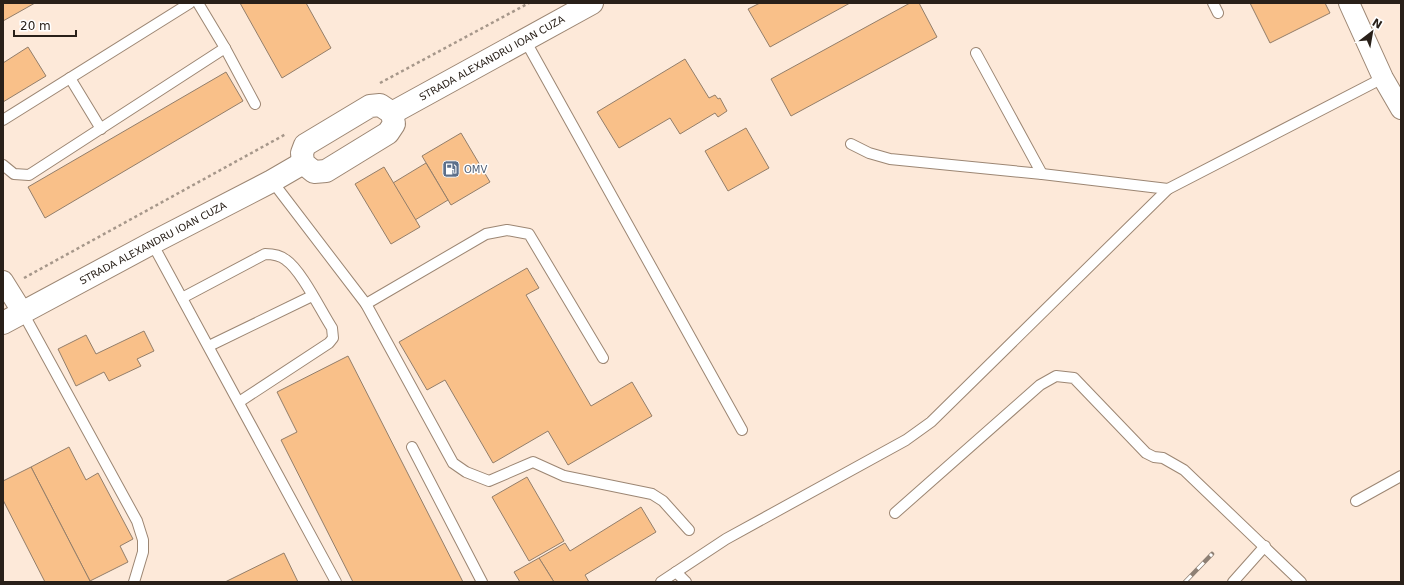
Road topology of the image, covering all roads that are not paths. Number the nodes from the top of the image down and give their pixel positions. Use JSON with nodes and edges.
{"nodes":[{"id":1,"x":190,"y":3,"type":"edge"},
{"id":2,"x":198,"y":3,"type":"edge"},
{"id":3,"x":592,"y":3,"type":"edge"},
{"id":4,"x":1213,"y":3,"type":"edge"},
{"id":5,"x":1349,"y":3,"type":"edge"},
{"id":6,"x":1218,"y":13,"type":"dead end"},
{"id":7,"x":525,"y":40,"type":"junction"},
{"id":8,"x":225,"y":48,"type":"junction"},
{"id":9,"x":976,"y":53,"type":"dead end"},
{"id":10,"x":70,"y":78,"type":"junction"},
{"id":11,"x":1384,"y":78,"type":"junction"},
{"id":12,"x":255,"y":104,"type":"dead end"},
{"id":13,"x":1401,"y":109,"type":"edge"},
{"id":14,"x":392,"y":113,"type":"junction"},
{"id":15,"x":3,"y":120,"type":"edge"},
{"id":16,"x":101,"y":129,"type":"junction"},
{"id":17,"x":851,"y":144,"type":"dead end"},
{"id":18,"x":303,"y":163,"type":"junction"},
{"id":19,"x":3,"y":165,"type":"edge"},
{"id":20,"x":1042,"y":174,"type":"junction"},
{"id":21,"x":272,"y":182,"type":"junction"},
{"id":22,"x":1168,"y":189,"type":"junction"},
{"id":23,"x":152,"y":243,"type":"junction"},
{"id":24,"x":5,"y":284,"type":"edge"},
{"id":25,"x":312,"y":296,"type":"junction"},
{"id":26,"x":182,"y":298,"type":"junction"},
{"id":27,"x":366,"y":304,"type":"junction"},
{"id":28,"x":23,"y":313,"type":"junction"},
{"id":29,"x":3,"y":323,"type":"edge"},
{"id":30,"x":209,"y":346,"type":"junction"},
{"id":31,"x":603,"y":358,"type":"dead end"},
{"id":32,"x":239,"y":402,"type":"junction"},
{"id":33,"x":742,"y":430,"type":"dead end"},
{"id":34,"x":412,"y":447,"type":"dead end"},
{"id":35,"x":1401,"y":476,"type":"edge"},
{"id":36,"x":1356,"y":501,"type":"dead end"},
{"id":37,"x":895,"y":513,"type":"dead end"},
{"id":38,"x":689,"y":530,"type":"dead end"},
{"id":39,"x":1265,"y":546,"type":"junction"},
{"id":40,"x":676,"y":572,"type":"junction"},
{"id":41,"x":134,"y":582,"type":"edge"},
{"id":42,"x":336,"y":582,"type":"edge"},
{"id":43,"x":482,"y":582,"type":"edge"},
{"id":44,"x":661,"y":582,"type":"edge"},
{"id":45,"x":686,"y":582,"type":"edge"},
{"id":46,"x":1233,"y":582,"type":"edge"},
{"id":47,"x":1301,"y":582,"type":"edge"}],
"edges":[{"from":1,"to":10,"type":"lane"},
{"from":2,"to":8,"type":"lane"},
{"from":3,"to":7,"type":"main road","name":"STRADA ALEXANDRU IOAN CUZA"},
{"from":4,"to":6,"type":"lane"},
{"from":5,"to":11,"type":"street"},
{"from":7,"to":14,"type":"main road","name":"STRADA ALEXANDRU IOAN CUZA"},
{"from":7,"to":33,"type":"lane"},
{"from":8,"to":12,"type":"lane"},
{"from":8,"to":16,"type":"lane"},
{"from":9,"to":20,"type":"lane"},
{"from":10,"to":15,"type":"lane"},
{"from":10,"to":16,"type":"lane"},
{"from":11,"to":13,"type":"street"},
{"from":11,"to":22,"type":"lane"},
{"from":14,"to":18,"type":"main road"},
{"from":14,"to":18,"type":"main road"},
{"from":16,"to":19,"type":"lane"},
{"from":17,"to":20,"type":"lane"},
{"from":18,"to":21,"type":"main road","name":"STRADA ALEXANDRU IOAN CUZA"},
{"from":20,"to":22,"type":"lane"},
{"from":21,"to":23,"type":"main road","name":"STRADA ALEXANDRU IOAN CUZA"},
{"from":21,"to":27,"type":"lane"},
{"from":22,"to":40,"type":"lane"},
{"from":23,"to":26,"type":"lane"},
{"from":23,"to":28,"type":"main road","name":"STRADA ALEXANDRU IOAN CUZA"},
{"from":24,"to":28,"type":"street"},
{"from":25,"to":26,"type":"lane"},
{"from":25,"to":30,"type":"lane"},
{"from":25,"to":32,"type":"lane"},
{"from":26,"to":30,"type":"lane"},
{"from":27,"to":31,"type":"lane"},
{"from":27,"to":38,"type":"lane"},
{"from":28,"to":29,"type":"main road","name":"STRADA ALEXANDRU IOAN CUZA"},
{"from":28,"to":41,"type":"lane"},
{"from":30,"to":32,"type":"lane"},
{"from":32,"to":42,"type":"lane"},
{"from":34,"to":43,"type":"lane"},
{"from":35,"to":36,"type":"lane"},
{"from":37,"to":39,"type":"lane"},
{"from":39,"to":46,"type":"lane"},
{"from":39,"to":47,"type":"lane"},
{"from":40,"to":44,"type":"lane"},
{"from":40,"to":45,"type":"lane"}]}
